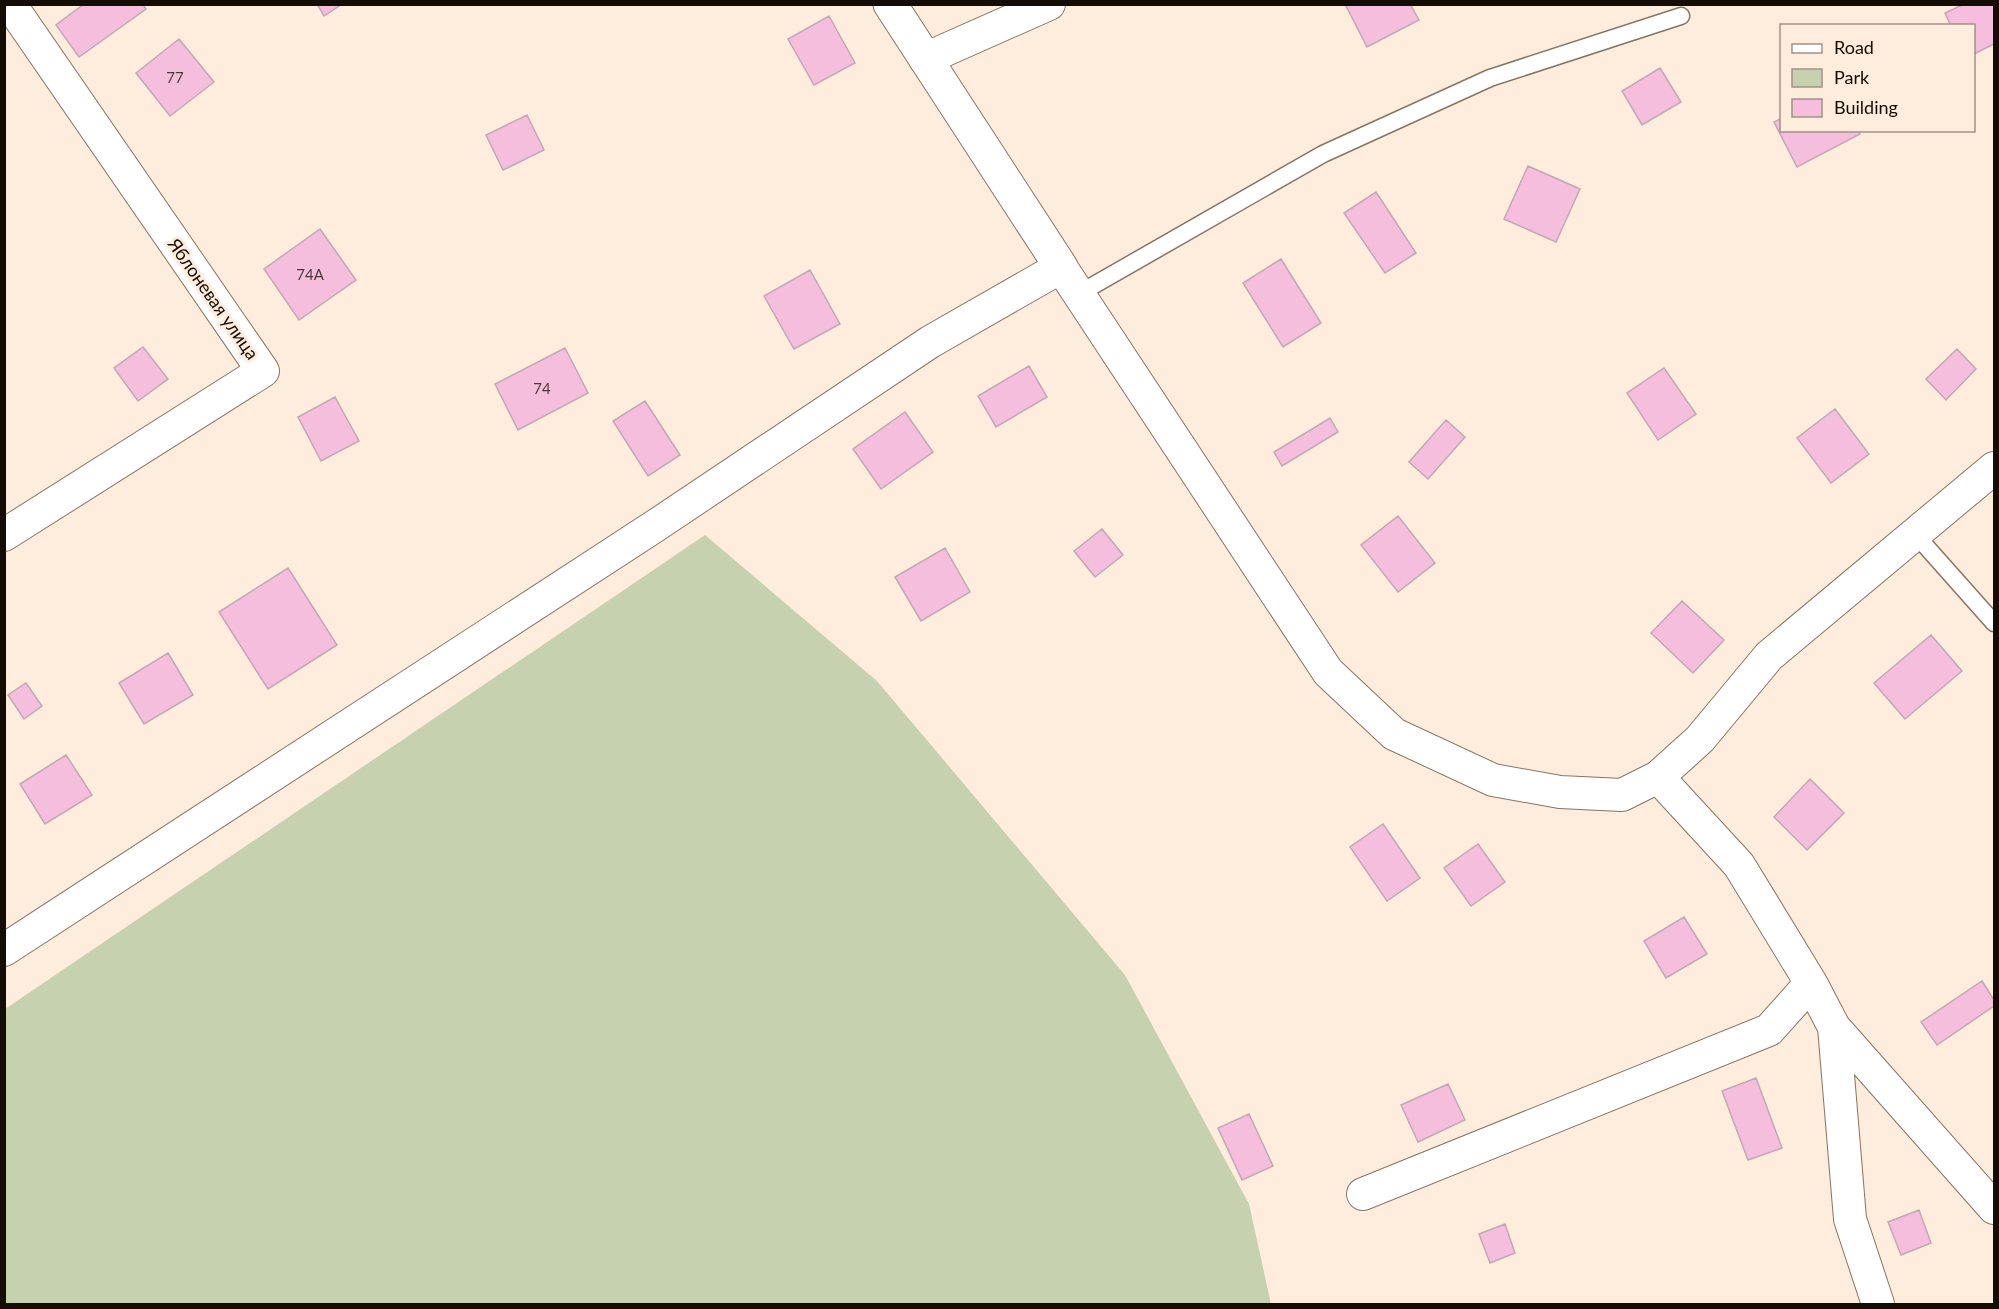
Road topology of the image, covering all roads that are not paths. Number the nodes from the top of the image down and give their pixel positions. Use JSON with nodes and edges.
{"nodes":[{"id":1,"x":10,"y":4,"type":"edge"},
{"id":2,"x":890,"y":4,"type":"edge"},
{"id":3,"x":1049,"y":4,"type":"edge"},
{"id":4,"x":1681,"y":16,"type":"dead end"},
{"id":5,"x":925,"y":59,"type":"junction"},
{"id":6,"x":1070,"y":280,"type":"junction"},
{"id":7,"x":1995,"y":468,"type":"edge"},
{"id":8,"x":1915,"y":534,"type":"junction"},
{"id":9,"x":4,"y":535,"type":"edge"},
{"id":10,"x":1995,"y":623,"type":"edge"},
{"id":11,"x":1658,"y":777,"type":"junction"},
{"id":12,"x":4,"y":950,"type":"edge"},
{"id":13,"x":1811,"y":983,"type":"junction"},
{"id":14,"x":1834,"y":1027,"type":"junction"},
{"id":15,"x":1363,"y":1194,"type":"dead end"},
{"id":16,"x":1995,"y":1208,"type":"edge"},
{"id":17,"x":1878,"y":1305,"type":"edge"}],
"edges":[{"from":1,"to":9,"type":"street","name":"Яблоневая улица"},
{"from":2,"to":5,"type":"street"},
{"from":3,"to":5,"type":"street"},
{"from":4,"to":6,"type":"lane"},
{"from":5,"to":6,"type":"street"},
{"from":6,"to":11,"type":"street"},
{"from":6,"to":12,"type":"street"},
{"from":7,"to":8,"type":"street"},
{"from":8,"to":10,"type":"lane"},
{"from":8,"to":11,"type":"street"},
{"from":11,"to":13,"type":"street"},
{"from":13,"to":14,"type":"street"},
{"from":13,"to":15,"type":"street"},
{"from":14,"to":16,"type":"street"},
{"from":14,"to":17,"type":"street"}]}
